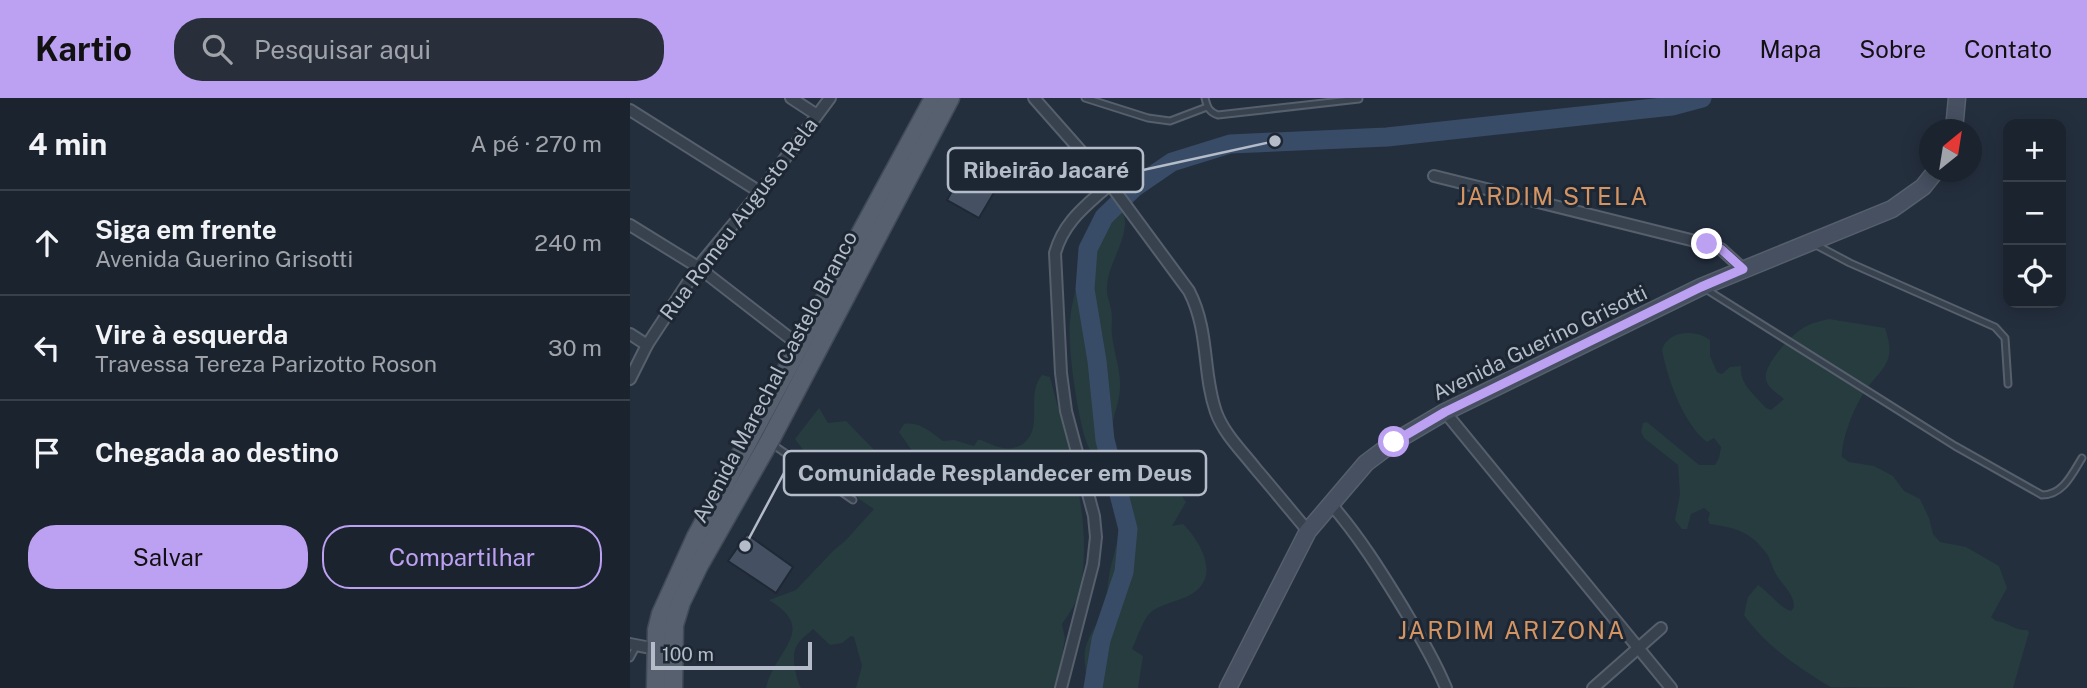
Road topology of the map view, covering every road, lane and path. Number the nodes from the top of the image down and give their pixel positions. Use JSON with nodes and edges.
{"nodes":[{"id":1,"x":791,"y":98,"type":"edge"},
{"id":2,"x":830,"y":98,"type":"edge"},
{"id":3,"x":934,"y":98,"type":"edge"},
{"id":4,"x":950,"y":98,"type":"edge"},
{"id":5,"x":1034,"y":98,"type":"edge"},
{"id":6,"x":1085,"y":98,"type":"edge"},
{"id":7,"x":1205,"y":98,"type":"edge"},
{"id":8,"x":1957,"y":98,"type":"edge"},
{"id":9,"x":1359,"y":99,"type":"edge"},
{"id":10,"x":1207,"y":107,"type":"junction"},
{"id":11,"x":630,"y":110,"type":"edge"},
{"id":12,"x":817,"y":115,"type":"junction"},
{"id":13,"x":1955,"y":119,"type":"edge"},
{"id":14,"x":1434,"y":176,"type":"dead end"},
{"id":15,"x":1927,"y":182,"type":"edge"},
{"id":16,"x":1110,"y":184,"type":"junction"},
{"id":17,"x":760,"y":192,"type":"junction"},
{"id":18,"x":630,"y":225,"type":"edge"},
{"id":19,"x":1813,"y":243,"type":"junction"},
{"id":20,"x":698,"y":267,"type":"junction"},
{"id":21,"x":1743,"y":269,"type":"junction"},
{"id":22,"x":1701,"y":287,"type":"junction"},
{"id":23,"x":630,"y":334,"type":"edge"},
{"id":24,"x":647,"y":345,"type":"junction"},
{"id":25,"x":800,"y":346,"type":"junction"},
{"id":26,"x":630,"y":379,"type":"edge"},
{"id":27,"x":2008,"y":384,"type":"dead end"},
{"id":28,"x":1445,"y":412,"type":"junction"},
{"id":29,"x":769,"y":442,"type":"junction"},
{"id":30,"x":2082,"y":458,"type":"dead end"},
{"id":31,"x":853,"y":500,"type":"dead end"},
{"id":32,"x":1330,"y":503,"type":"junction"},
{"id":33,"x":1308,"y":531,"type":"junction"},
{"id":34,"x":1661,"y":628,"type":"dead end"},
{"id":35,"x":634,"y":645,"type":"edge"},
{"id":36,"x":656,"y":649,"type":"junction"},
{"id":37,"x":1637,"y":649,"type":"junction"},
{"id":38,"x":630,"y":658,"type":"edge"},
{"id":39,"x":656,"y":688,"type":"edge"},
{"id":40,"x":673,"y":688,"type":"edge"},
{"id":41,"x":1061,"y":688,"type":"edge"},
{"id":42,"x":1228,"y":688,"type":"edge"},
{"id":43,"x":1446,"y":688,"type":"edge"},
{"id":44,"x":1593,"y":688,"type":"edge"},
{"id":45,"x":1671,"y":688,"type":"edge"}],
"edges":[{"from":1,"to":12,"type":"street"},
{"from":2,"to":12,"type":"street","name":"Rua Romeu Augusto Rela"},
{"from":3,"to":25,"type":"main road","name":"Avenida Marechal Castelo Branco"},
{"from":4,"to":29,"type":"main road","name":"Avenida Marechal Castelo Branco"},
{"from":5,"to":16,"type":"street"},
{"from":6,"to":10,"type":"lane"},
{"from":7,"to":10,"type":"lane"},
{"from":8,"to":13,"type":"main road"},
{"from":9,"to":10,"type":"lane"},
{"from":11,"to":17,"type":"street"},
{"from":12,"to":17,"type":"street","name":"Rua Romeu Augusto Rela"},
{"from":14,"to":21,"type":"street"},
{"from":15,"to":19,"type":"main road","name":"Avenida Guerino Grisotti"},
{"from":16,"to":33,"type":"street"},
{"from":16,"to":41,"type":"street"},
{"from":17,"to":20,"type":"street","name":"Rua Romeu Augusto Rela"},
{"from":18,"to":20,"type":"street"},
{"from":19,"to":21,"type":"main road","name":"Avenida Guerino Grisotti"},
{"from":19,"to":27,"type":"lane"},
{"from":20,"to":24,"type":"street","name":"Rua Romeu Augusto Rela"},
{"from":20,"to":25,"type":"street"},
{"from":21,"to":22,"type":"main road","name":"Avenida Guerino Grisotti"},
{"from":22,"to":28,"type":"main road","name":"Avenida Guerino Grisotti"},
{"from":22,"to":30,"type":"lane"},
{"from":23,"to":24,"type":"street"},
{"from":24,"to":26,"type":"street","name":"Rua Romeu Augusto Rela"},
{"from":25,"to":36,"type":"main road","name":"Avenida Marechal Castelo Branco"},
{"from":28,"to":32,"type":"main road","name":"Avenida Guerino Grisotti"},
{"from":28,"to":37,"type":"street"},
{"from":29,"to":31,"type":"lane"},
{"from":29,"to":40,"type":"main road","name":"Avenida Marechal Castelo Branco"},
{"from":32,"to":33,"type":"main road","name":"Avenida Guerino Grisotti"},
{"from":32,"to":43,"type":"street"},
{"from":33,"to":42,"type":"main road","name":"Avenida Guerino Grisotti"},
{"from":34,"to":37,"type":"street"},
{"from":35,"to":36,"type":"street"},
{"from":35,"to":38,"type":"lane"},
{"from":36,"to":39,"type":"main road","name":"Avenida Marechal Castelo Branco"},
{"from":37,"to":44,"type":"street"},
{"from":37,"to":45,"type":"street"}]}
